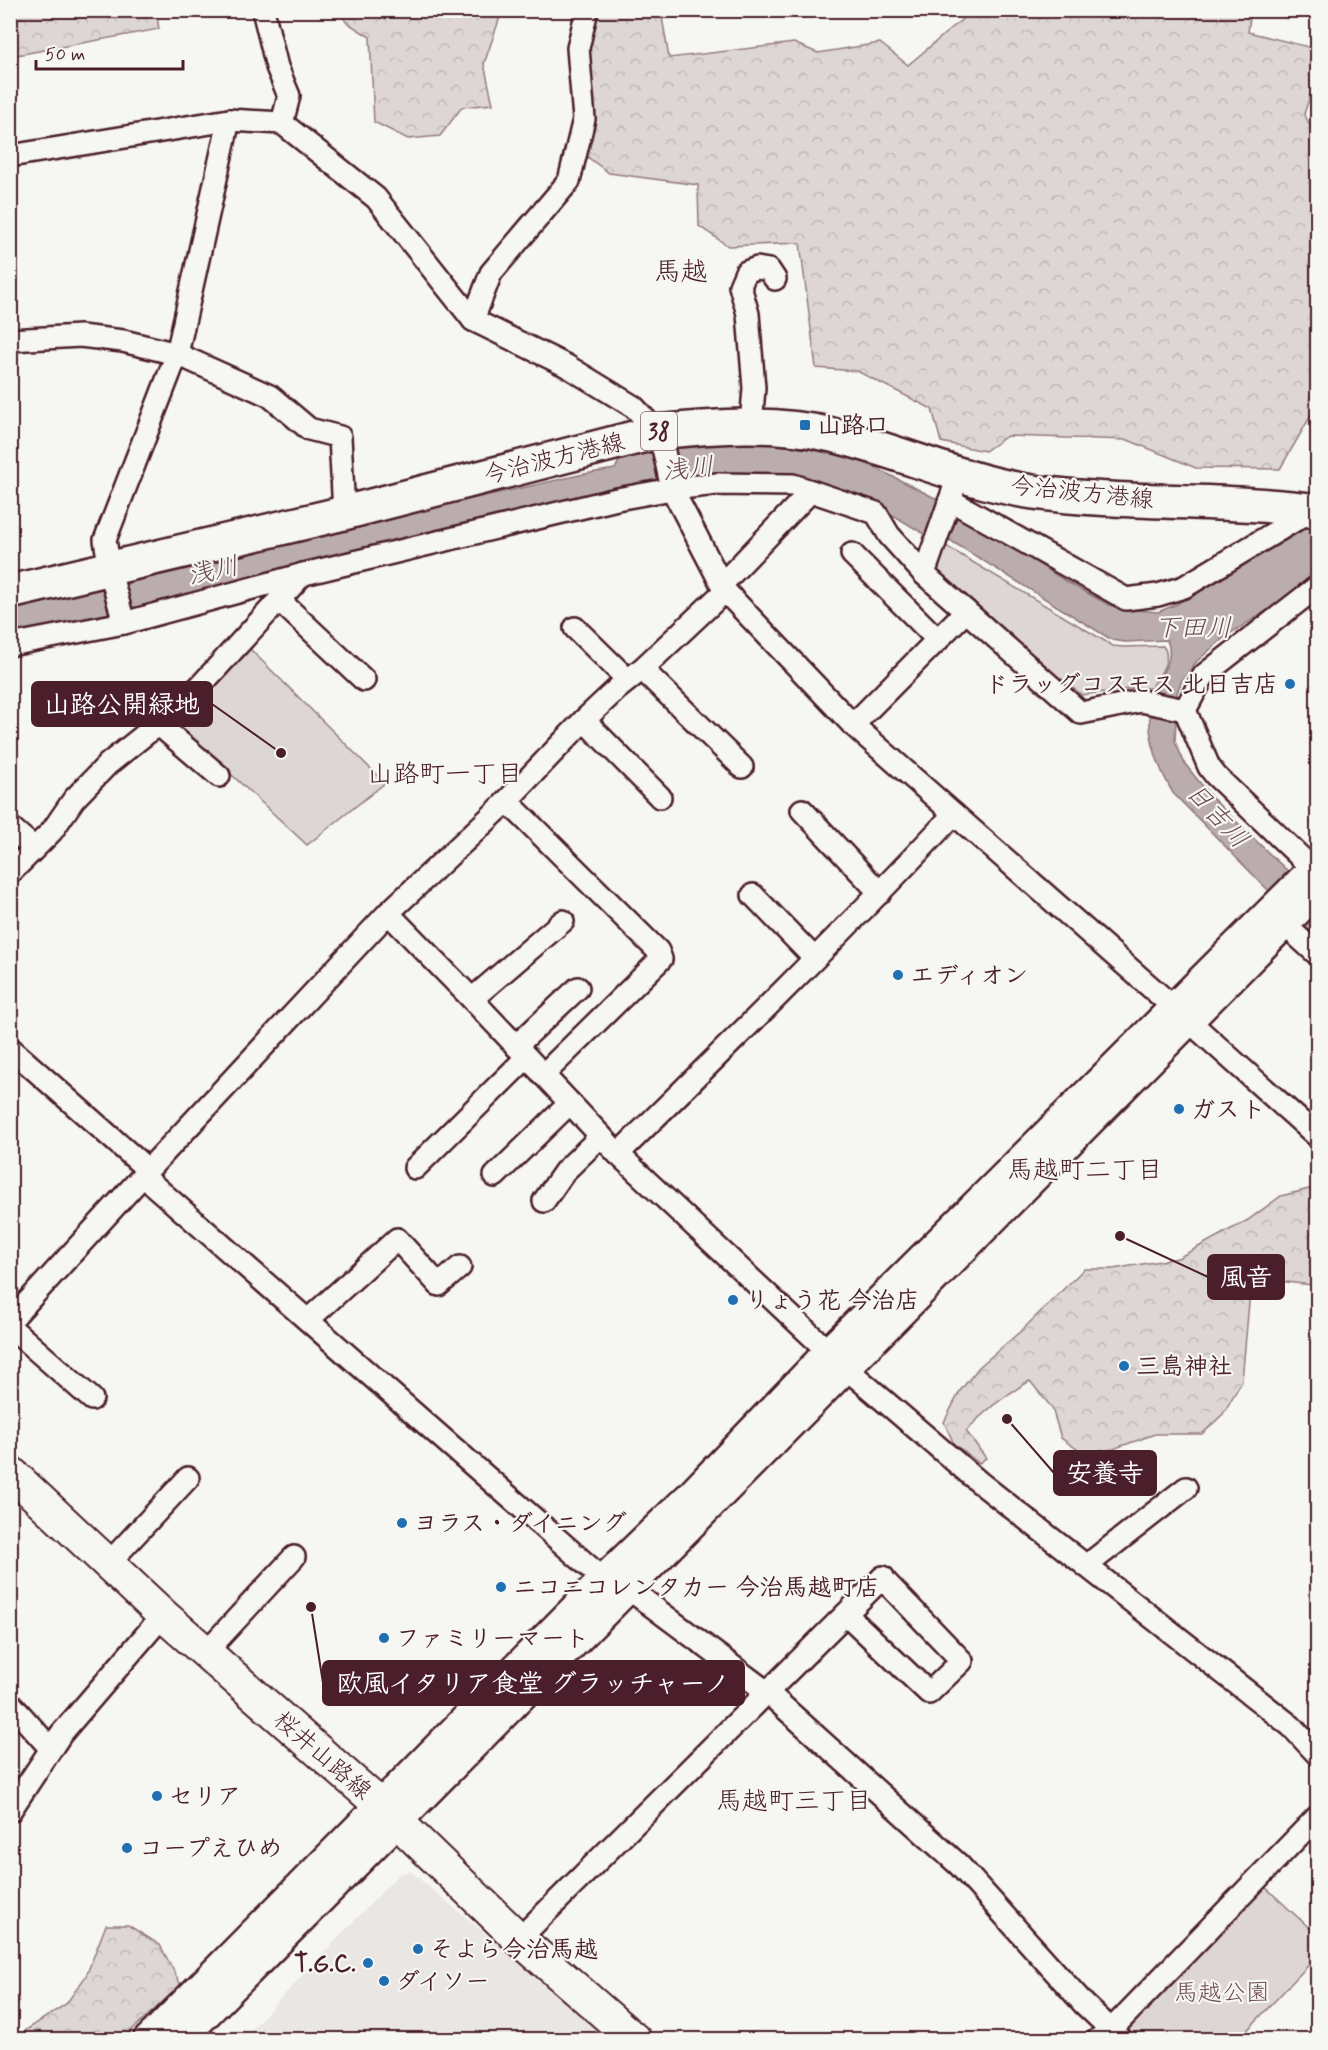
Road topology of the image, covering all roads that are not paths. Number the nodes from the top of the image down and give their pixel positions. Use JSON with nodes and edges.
{"nodes":[{"id":1,"x":263,"y":10,"type":"edge"},
{"id":2,"x":586,"y":10,"type":"edge"},
{"id":3,"x":229,"y":120,"type":"junction"},
{"id":4,"x":282,"y":123,"type":"junction"},
{"id":5,"x":10,"y":156,"type":"edge"},
{"id":6,"x":775,"y":279,"type":"dead end"},
{"id":7,"x":473,"y":320,"type":"junction"},
{"id":8,"x":10,"y":340,"type":"edge"},
{"id":9,"x":177,"y":354,"type":"junction"},
{"id":10,"x":751,"y":426,"type":"junction"},
{"id":11,"x":660,"y":442,"type":"junction"},
{"id":12,"x":954,"y":487,"type":"junction"},
{"id":13,"x":672,"y":489,"type":"junction"},
{"id":14,"x":811,"y":491,"type":"junction"},
{"id":15,"x":1315,"y":510,"type":"edge"},
{"id":16,"x":344,"y":513,"type":"junction"},
{"id":17,"x":852,"y":554,"type":"dead end"},
{"id":18,"x":110,"y":572,"type":"junction"},
{"id":19,"x":304,"y":573,"type":"junction"},
{"id":20,"x":924,"y":574,"type":"junction"},
{"id":21,"x":1317,"y":586,"type":"edge"},
{"id":22,"x":724,"y":587,"type":"junction"},
{"id":23,"x":10,"y":592,"type":"edge"},
{"id":24,"x":279,"y":600,"type":"junction"},
{"id":25,"x":966,"y":611,"type":"junction"},
{"id":26,"x":123,"y":621,"type":"junction"},
{"id":27,"x":575,"y":628,"type":"dead end"},
{"id":28,"x":938,"y":640,"type":"junction"},
{"id":29,"x":10,"y":645,"type":"edge"},
{"id":30,"x":635,"y":674,"type":"junction"},
{"id":31,"x":364,"y":680,"type":"dead end"},
{"id":32,"x":1184,"y":710,"type":"junction"},
{"id":33,"x":584,"y":720,"type":"junction"},
{"id":34,"x":158,"y":724,"type":"junction"},
{"id":35,"x":853,"y":725,"type":"junction"},
{"id":36,"x":742,"y":766,"type":"dead end"},
{"id":37,"x":219,"y":776,"type":"dead end"},
{"id":38,"x":660,"y":797,"type":"dead end"},
{"id":39,"x":507,"y":801,"type":"junction"},
{"id":40,"x":802,"y":810,"type":"dead end"},
{"id":41,"x":954,"y":814,"type":"junction"},
{"id":42,"x":10,"y":827,"type":"edge"},
{"id":43,"x":34,"y":848,"type":"junction"},
{"id":44,"x":10,"y":873,"type":"edge"},
{"id":45,"x":1315,"y":873,"type":"edge"},
{"id":46,"x":880,"y":893,"type":"junction"},
{"id":47,"x":753,"y":895,"type":"dead end"},
{"id":48,"x":388,"y":913,"type":"junction"},
{"id":49,"x":1278,"y":917,"type":"junction"},
{"id":50,"x":563,"y":921,"type":"dead end"},
{"id":51,"x":1317,"y":955,"type":"edge"},
{"id":52,"x":814,"y":958,"type":"junction"},
{"id":53,"x":578,"y":988,"type":"dead end"},
{"id":54,"x":472,"y":999,"type":"junction"},
{"id":55,"x":1182,"y":1015,"type":"junction"},
{"id":56,"x":10,"y":1048,"type":"edge"},
{"id":57,"x":521,"y":1052,"type":"junction"},
{"id":58,"x":543,"y":1075,"type":"junction"},
{"id":59,"x":570,"y":1103,"type":"junction"},
{"id":60,"x":601,"y":1136,"type":"junction"},
{"id":61,"x":1317,"y":1137,"type":"edge"},
{"id":62,"x":618,"y":1154,"type":"junction"},
{"id":63,"x":415,"y":1168,"type":"dead end"},
{"id":64,"x":145,"y":1173,"type":"junction"},
{"id":65,"x":495,"y":1176,"type":"dead end"},
{"id":66,"x":544,"y":1201,"type":"dead end"},
{"id":67,"x":460,"y":1267,"type":"dead end"},
{"id":68,"x":308,"y":1320,"type":"junction"},
{"id":69,"x":10,"y":1321,"type":"edge"},
{"id":70,"x":10,"y":1327,"type":"edge"},
{"id":71,"x":837,"y":1360,"type":"junction"},
{"id":72,"x":92,"y":1399,"type":"dead end"},
{"id":73,"x":10,"y":1472,"type":"edge"},
{"id":74,"x":188,"y":1478,"type":"dead end"},
{"id":75,"x":1186,"y":1488,"type":"dead end"},
{"id":76,"x":294,"y":1557,"type":"dead end"},
{"id":77,"x":108,"y":1564,"type":"junction"},
{"id":78,"x":1086,"y":1566,"type":"junction"},
{"id":79,"x":614,"y":1581,"type":"junction"},
{"id":80,"x":846,"y":1614,"type":"junction"},
{"id":81,"x":163,"y":1615,"type":"junction"},
{"id":82,"x":206,"y":1652,"type":"junction"},
{"id":83,"x":767,"y":1692,"type":"junction"},
{"id":84,"x":10,"y":1703,"type":"edge"},
{"id":85,"x":51,"y":1749,"type":"junction"},
{"id":86,"x":1317,"y":1755,"type":"edge"},
{"id":87,"x":10,"y":1811,"type":"edge"},
{"id":88,"x":389,"y":1813,"type":"junction"},
{"id":89,"x":1317,"y":1816,"type":"edge"},
{"id":90,"x":519,"y":1939,"type":"junction"},
{"id":91,"x":1110,"y":2036,"type":"edge"},
{"id":92,"x":147,"y":2040,"type":"edge"},
{"id":93,"x":181,"y":2040,"type":"edge"},
{"id":94,"x":634,"y":2040,"type":"edge"}],
"edges":[{"from":1,"to":4,"type":"street"},
{"from":2,"to":7,"type":"street"},
{"from":3,"to":4,"type":"street"},
{"from":3,"to":5,"type":"street"},
{"from":3,"to":9,"type":"street"},
{"from":4,"to":7,"type":"street"},
{"from":6,"to":10,"type":"street"},
{"from":7,"to":11,"type":"street"},
{"from":8,"to":9,"type":"street"},
{"from":9,"to":16,"type":"street"},
{"from":9,"to":18,"type":"street"},
{"from":10,"to":11,"type":"main road","name":"今治波方港線","number":"38"},
{"from":10,"to":12,"type":"main road","name":"今治波方港線","number":"38"},
{"from":11,"to":13,"type":"street"},
{"from":11,"to":16,"type":"main road","name":"今治波方港線","number":"38"},
{"from":12,"to":15,"type":"main road","name":"今治波方港線","number":"38"},
{"from":12,"to":15,"type":"street"},
{"from":12,"to":20,"type":"street"},
{"from":13,"to":14,"type":"street"},
{"from":13,"to":19,"type":"street"},
{"from":13,"to":22,"type":"street"},
{"from":14,"to":20,"type":"street"},
{"from":14,"to":22,"type":"street"},
{"from":16,"to":18,"type":"main road","name":"今治波方港線","number":"38"},
{"from":17,"to":28,"type":"street"},
{"from":18,"to":23,"type":"main road","name":"今治波方港線","number":"38"},
{"from":18,"to":26,"type":"street"},
{"from":19,"to":24,"type":"street"},
{"from":19,"to":26,"type":"street"},
{"from":20,"to":25,"type":"street"},
{"from":21,"to":32,"type":"street"},
{"from":22,"to":30,"type":"street"},
{"from":22,"to":35,"type":"street"},
{"from":24,"to":31,"type":"street"},
{"from":24,"to":34,"type":"street"},
{"from":25,"to":28,"type":"street"},
{"from":25,"to":32,"type":"street"},
{"from":26,"to":29,"type":"street"},
{"from":27,"to":30,"type":"street"},
{"from":28,"to":35,"type":"street"},
{"from":30,"to":33,"type":"street"},
{"from":30,"to":36,"type":"street"},
{"from":32,"to":45,"type":"street"},
{"from":33,"to":38,"type":"street"},
{"from":33,"to":39,"type":"street"},
{"from":34,"to":37,"type":"street"},
{"from":34,"to":43,"type":"street"},
{"from":35,"to":41,"type":"street"},
{"from":39,"to":48,"type":"street"},
{"from":39,"to":58,"type":"street"},
{"from":40,"to":46,"type":"street"},
{"from":41,"to":46,"type":"street"},
{"from":41,"to":55,"type":"street"},
{"from":42,"to":43,"type":"street"},
{"from":43,"to":44,"type":"street"},
{"from":45,"to":49,"type":"street"},
{"from":46,"to":52,"type":"street"},
{"from":47,"to":52,"type":"street"},
{"from":48,"to":54,"type":"street"},
{"from":48,"to":64,"type":"street"},
{"from":49,"to":51,"type":"street"},
{"from":49,"to":55,"type":"street"},
{"from":50,"to":54,"type":"street"},
{"from":52,"to":62,"type":"street"},
{"from":53,"to":57,"type":"street"},
{"from":54,"to":57,"type":"street"},
{"from":55,"to":61,"type":"street"},
{"from":55,"to":71,"type":"street"},
{"from":56,"to":64,"type":"street"},
{"from":57,"to":58,"type":"street"},
{"from":57,"to":63,"type":"street"},
{"from":58,"to":59,"type":"street"},
{"from":59,"to":60,"type":"street"},
{"from":59,"to":65,"type":"street"},
{"from":60,"to":62,"type":"street"},
{"from":60,"to":66,"type":"street"},
{"from":62,"to":71,"type":"street"},
{"from":64,"to":68,"type":"street"},
{"from":64,"to":69,"type":"street"},
{"from":67,"to":68,"type":"street"},
{"from":68,"to":79,"type":"street"},
{"from":70,"to":72,"type":"street"},
{"from":71,"to":78,"type":"street"},
{"from":71,"to":79,"type":"street"},
{"from":73,"to":77,"type":"main road","name":"桜井山路線"},
{"from":74,"to":77,"type":"street"},
{"from":75,"to":78,"type":"street"},
{"from":76,"to":82,"type":"street"},
{"from":77,"to":81,"type":"main road","name":"桜井山路線"},
{"from":78,"to":86,"type":"street"},
{"from":79,"to":83,"type":"street"},
{"from":79,"to":88,"type":"street"},
{"from":80,"to":80,"type":"street"},
{"from":80,"to":83,"type":"street"},
{"from":81,"to":82,"type":"main road","name":"桜井山路線"},
{"from":81,"to":85,"type":"street"},
{"from":82,"to":88,"type":"main road","name":"桜井山路線"},
{"from":83,"to":90,"type":"street"},
{"from":83,"to":91,"type":"street"},
{"from":84,"to":85,"type":"street"},
{"from":85,"to":87,"type":"street"},
{"from":88,"to":90,"type":"main road","name":"桜井山路線"},
{"from":88,"to":92,"type":"street"},
{"from":88,"to":93,"type":"street"},
{"from":89,"to":91,"type":"street"},
{"from":90,"to":94,"type":"main road","name":"桜井山路線"}]}
